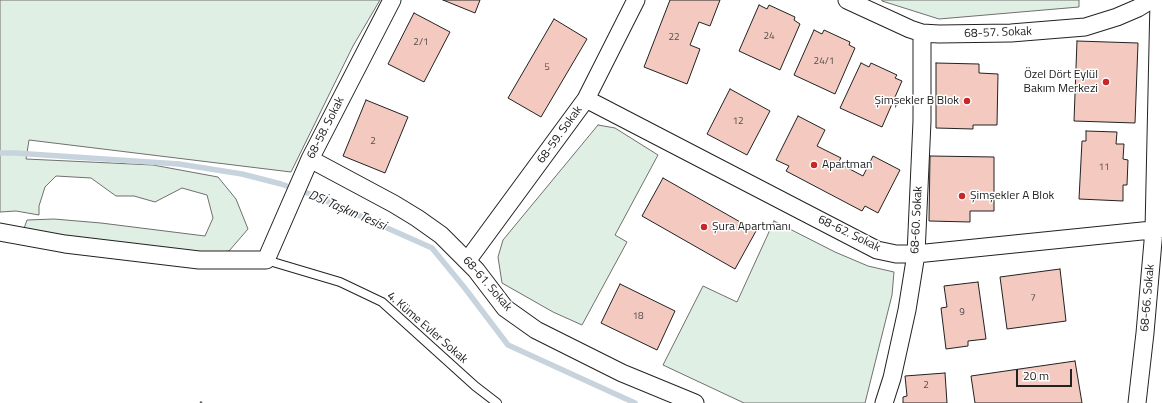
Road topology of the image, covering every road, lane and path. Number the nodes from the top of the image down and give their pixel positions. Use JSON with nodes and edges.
{"nodes":[{"id":1,"x":392,"y":0,"type":"edge"},
{"id":2,"x":636,"y":0,"type":"edge"},
{"id":3,"x":847,"y":0,"type":"edge"},
{"id":4,"x":1151,"y":0,"type":"edge"},
{"id":5,"x":1159,"y":0,"type":"edge"},
{"id":6,"x":922,"y":33,"type":"junction"},
{"id":7,"x":586,"y":99,"type":"junction"},
{"id":8,"x":310,"y":159,"type":"junction"},
{"id":9,"x":1158,"y":229,"type":"edge"},
{"id":10,"x":0,"y":232,"type":"edge"},
{"id":11,"x":916,"y":254,"type":"junction"},
{"id":12,"x":266,"y":260,"type":"junction"},
{"id":13,"x":467,"y":261,"type":"junction"},
{"id":14,"x":497,"y":403,"type":"edge"},
{"id":15,"x":695,"y":403,"type":"edge"},
{"id":16,"x":884,"y":403,"type":"edge"},
{"id":17,"x":1137,"y":403,"type":"edge"}],
"edges":[{"from":1,"to":8,"type":"street","name":"68-58. Sokak"},
{"from":2,"to":7,"type":"street","name":"68-59. Sokak"},
{"from":3,"to":6,"type":"street","name":"68-57. Sokak"},
{"from":4,"to":6,"type":"street","name":"68-57. Sokak"},
{"from":5,"to":9,"type":"street","name":"68-66. Sokak"},
{"from":6,"to":11,"type":"street","name":"68-60. Sokak"},
{"from":7,"to":11,"type":"street","name":"68-62. Sokak"},
{"from":7,"to":13,"type":"street","name":"68-59. Sokak"},
{"from":8,"to":12,"type":"street","name":"68-58. Sokak"},
{"from":8,"to":13,"type":"street","name":"68-61. Sokak"},
{"from":9,"to":11,"type":"street","name":"68-62. Sokak"},
{"from":9,"to":17,"type":"street","name":"68-66. Sokak"},
{"from":10,"to":12,"type":"street"},
{"from":11,"to":16,"type":"street","name":"68-60. Sokak"},
{"from":12,"to":14,"type":"lane","name":"4. Küme Evler Sokak"},
{"from":13,"to":15,"type":"street","name":"68-61. Sokak"}]}
